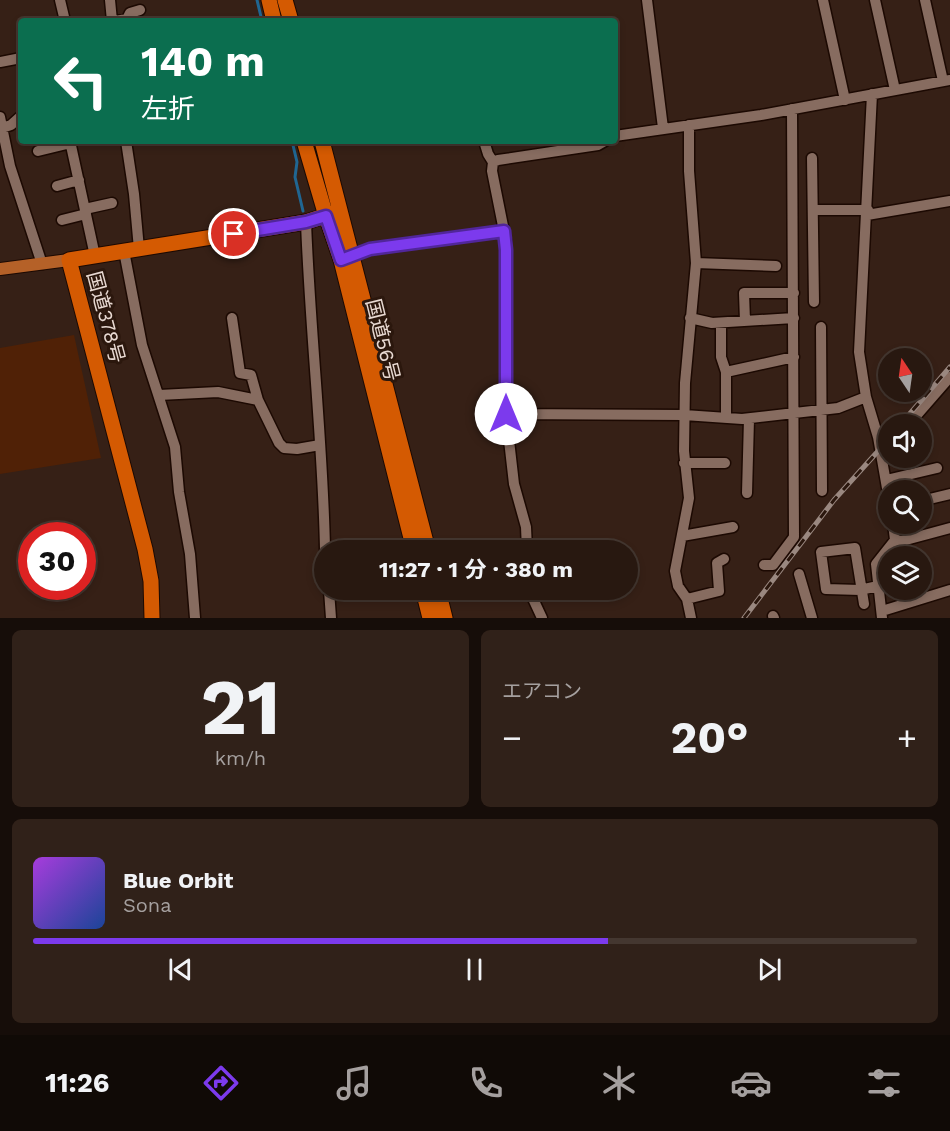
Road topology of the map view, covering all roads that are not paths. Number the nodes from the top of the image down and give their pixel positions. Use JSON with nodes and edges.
{"nodes":[{"id":1,"x":60,"y":0,"type":"edge"},
{"id":2,"x":110,"y":0,"type":"edge"},
{"id":3,"x":269,"y":0,"type":"edge"},
{"id":4,"x":285,"y":0,"type":"edge"},
{"id":5,"x":646,"y":0,"type":"edge"},
{"id":6,"x":823,"y":0,"type":"edge"},
{"id":7,"x":875,"y":0,"type":"edge"},
{"id":8,"x":925,"y":0,"type":"edge"},
{"id":9,"x":140,"y":10,"type":"dead end"},
{"id":10,"x":64,"y":18,"type":"edge"},
{"id":11,"x":113,"y":18,"type":"edge"},
{"id":12,"x":128,"y":18,"type":"edge"},
{"id":13,"x":273,"y":18,"type":"edge"},
{"id":14,"x":290,"y":18,"type":"edge"},
{"id":15,"x":18,"y":59,"type":"edge"},
{"id":16,"x":0,"y":62,"type":"edge"},
{"id":17,"x":947,"y":81,"type":"edge"},
{"id":18,"x":895,"y":90,"type":"junction"},
{"id":19,"x":872,"y":94,"type":"junction"},
{"id":20,"x":845,"y":99,"type":"junction"},
{"id":21,"x":792,"y":109,"type":"junction"},
{"id":22,"x":18,"y":119,"type":"edge"},
{"id":23,"x":1,"y":122,"type":"edge"},
{"id":24,"x":689,"y":125,"type":"junction"},
{"id":25,"x":663,"y":128,"type":"junction"},
{"id":26,"x":618,"y":136,"type":"edge"},
{"id":27,"x":64,"y":144,"type":"edge"},
{"id":28,"x":71,"y":144,"type":"edge"},
{"id":29,"x":126,"y":144,"type":"edge"},
{"id":30,"x":305,"y":144,"type":"edge"},
{"id":31,"x":322,"y":144,"type":"edge"},
{"id":32,"x":485,"y":144,"type":"edge"},
{"id":33,"x":549,"y":144,"type":"edge"},
{"id":34,"x":600,"y":144,"type":"edge"},
{"id":35,"x":38,"y":151,"type":"dead end"},
{"id":36,"x":550,"y":153,"type":"junction"},
{"id":37,"x":812,"y":159,"type":"dead end"},
{"id":38,"x":493,"y":162,"type":"junction"},
{"id":39,"x":79,"y":180,"type":"junction"},
{"id":40,"x":57,"y":186,"type":"dead end"},
{"id":41,"x":950,"y":201,"type":"edge"},
{"id":42,"x":112,"y":203,"type":"dead end"},
{"id":43,"x":813,"y":210,"type":"junction"},
{"id":44,"x":86,"y":211,"type":"junction"},
{"id":45,"x":867,"y":213,"type":"junction"},
{"id":46,"x":333,"y":214,"type":"junction"},
{"id":47,"x":62,"y":220,"type":"dead end"},
{"id":48,"x":306,"y":222,"type":"junction"},
{"id":49,"x":504,"y":231,"type":"junction"},
{"id":50,"x":132,"y":250,"type":"junction"},
{"id":51,"x":95,"y":256,"type":"junction"},
{"id":52,"x":347,"y":259,"type":"junction"},
{"id":53,"x":69,"y":260,"type":"junction"},
{"id":54,"x":696,"y":263,"type":"junction"},
{"id":55,"x":42,"y":264,"type":"junction"},
{"id":56,"x":776,"y":266,"type":"dead end"},
{"id":57,"x":0,"y":269,"type":"edge"},
{"id":58,"x":794,"y":292,"type":"junction"},
{"id":59,"x":814,"y":302,"type":"dead end"},
{"id":60,"x":232,"y":318,"type":"dead end"},
{"id":61,"x":690,"y":318,"type":"junction"},
{"id":62,"x":794,"y":318,"type":"junction"},
{"id":63,"x":745,"y":321,"type":"junction"},
{"id":64,"x":721,"y":323,"type":"junction"},
{"id":65,"x":821,"y":327,"type":"dead end"},
{"id":66,"x":794,"y":357,"type":"junction"},
{"id":67,"x":726,"y":372,"type":"junction"},
{"id":68,"x":950,"y":377,"type":"edge"},
{"id":69,"x":159,"y":394,"type":"junction"},
{"id":70,"x":866,"y":397,"type":"junction"},
{"id":71,"x":258,"y":400,"type":"junction"},
{"id":72,"x":822,"y":409,"type":"junction"},
{"id":73,"x":795,"y":412,"type":"junction"},
{"id":74,"x":506,"y":414,"type":"junction"},
{"id":75,"x":918,"y":414,"type":"edge"},
{"id":76,"x":684,"y":415,"type":"junction"},
{"id":77,"x":726,"y":418,"type":"junction"},
{"id":78,"x":749,"y":418,"type":"junction"},
{"id":79,"x":878,"y":432,"type":"edge"},
{"id":80,"x":320,"y":445,"type":"junction"},
{"id":81,"x":684,"y":463,"type":"junction"},
{"id":82,"x":726,"y":464,"type":"dead end"},
{"id":83,"x":886,"y":468,"type":"edge"},
{"id":84,"x":937,"y":468,"type":"dead end"},
{"id":85,"x":886,"y":480,"type":"joint"},
{"id":86,"x":822,"y":491,"type":"dead end"},
{"id":87,"x":747,"y":493,"type":"dead end"},
{"id":88,"x":950,"y":494,"type":"edge"},
{"id":89,"x":932,"y":498,"type":"edge"},
{"id":90,"x":733,"y":527,"type":"dead end"},
{"id":91,"x":950,"y":528,"type":"edge"},
{"id":92,"x":895,"y":534,"type":"edge"},
{"id":93,"x":682,"y":536,"type":"junction"},
{"id":94,"x":325,"y":540,"type":"edge"},
{"id":95,"x":412,"y":540,"type":"edge"},
{"id":96,"x":425,"y":540,"type":"edge"},
{"id":97,"x":527,"y":540,"type":"edge"},
{"id":98,"x":896,"y":540,"type":"junction"},
{"id":99,"x":891,"y":546,"type":"edge"},
{"id":100,"x":724,"y":559,"type":"dead end"},
{"id":101,"x":878,"y":562,"type":"edge"},
{"id":102,"x":764,"y":565,"type":"dead end"},
{"id":103,"x":799,"y":574,"type":"dead end"},
{"id":104,"x":878,"y":586,"type":"joint"},
{"id":105,"x":860,"y":590,"type":"junction"},
{"id":106,"x":950,"y":590,"type":"edge"},
{"id":107,"x":687,"y":599,"type":"junction"},
{"id":108,"x":330,"y":600,"type":"edge"},
{"id":109,"x":426,"y":600,"type":"edge"},
{"id":110,"x":440,"y":600,"type":"edge"},
{"id":111,"x":534,"y":600,"type":"edge"},
{"id":112,"x":879,"y":600,"type":"edge"},
{"id":113,"x":864,"y":604,"type":"dead end"},
{"id":114,"x":881,"y":616,"type":"edge"},
{"id":115,"x":152,"y":618,"type":"edge"},
{"id":116,"x":195,"y":618,"type":"edge"},
{"id":117,"x":331,"y":618,"type":"edge"},
{"id":118,"x":430,"y":618,"type":"edge"},
{"id":119,"x":445,"y":618,"type":"edge"},
{"id":120,"x":542,"y":618,"type":"edge"},
{"id":121,"x":691,"y":618,"type":"edge"},
{"id":122,"x":812,"y":618,"type":"edge"}],
"edges":[{"from":1,"to":10,"type":"street"},
{"from":2,"to":11,"type":"street"},
{"from":3,"to":13,"type":"highway"},
{"from":4,"to":14,"type":"highway"},
{"from":5,"to":25,"type":"street"},
{"from":6,"to":20,"type":"street"},
{"from":7,"to":18,"type":"street"},
{"from":8,"to":17,"type":"street"},
{"from":9,"to":12,"type":"street"},
{"from":15,"to":16,"type":"street"},
{"from":17,"to":18,"type":"street"},
{"from":18,"to":19,"type":"street"},
{"from":19,"to":20,"type":"street"},
{"from":19,"to":45,"type":"street"},
{"from":20,"to":21,"type":"street"},
{"from":21,"to":24,"type":"street"},
{"from":21,"to":58,"type":"street"},
{"from":22,"to":23,"type":"street"},
{"from":23,"to":55,"type":"street"},
{"from":24,"to":25,"type":"street"},
{"from":24,"to":54,"type":"street"},
{"from":25,"to":26,"type":"street"},
{"from":27,"to":35,"type":"street"},
{"from":28,"to":39,"type":"street"},
{"from":29,"to":50,"type":"street"},
{"from":30,"to":46,"type":"highway","name":"国道56号"},
{"from":31,"to":46,"type":"highway","name":"国道56号"},
{"from":32,"to":38,"type":"street"},
{"from":33,"to":36,"type":"street"},
{"from":34,"to":36,"type":"street"},
{"from":36,"to":38,"type":"street"},
{"from":37,"to":43,"type":"street"},
{"from":38,"to":49,"type":"street"},
{"from":39,"to":40,"type":"street"},
{"from":39,"to":44,"type":"street"},
{"from":41,"to":45,"type":"street"},
{"from":42,"to":44,"type":"street"},
{"from":43,"to":45,"type":"street"},
{"from":43,"to":59,"type":"street"},
{"from":44,"to":47,"type":"street"},
{"from":44,"to":51,"type":"street"},
{"from":45,"to":70,"type":"street"},
{"from":46,"to":48,"type":"highway","name":"国道378号"},
{"from":46,"to":52,"type":"highway","name":"国道56号"},
{"from":48,"to":50,"type":"highway","name":"国道378号"},
{"from":48,"to":80,"type":"street"},
{"from":49,"to":52,"type":"street"},
{"from":49,"to":74,"type":"street"},
{"from":50,"to":51,"type":"highway","name":"国道378号"},
{"from":50,"to":69,"type":"street"},
{"from":51,"to":53,"type":"highway","name":"国道378号"},
{"from":52,"to":95,"type":"highway","name":"国道56号"},
{"from":52,"to":96,"type":"highway","name":"国道56号"},
{"from":53,"to":55,"type":"main road"},
{"from":53,"to":115,"type":"highway","name":"国道378号"},
{"from":54,"to":56,"type":"street"},
{"from":54,"to":61,"type":"street"},
{"from":55,"to":57,"type":"main road"},
{"from":58,"to":62,"type":"street"},
{"from":58,"to":63,"type":"street"},
{"from":60,"to":71,"type":"street"},
{"from":61,"to":64,"type":"street"},
{"from":61,"to":76,"type":"street"},
{"from":62,"to":63,"type":"street"},
{"from":62,"to":66,"type":"street"},
{"from":63,"to":64,"type":"street"},
{"from":64,"to":67,"type":"street"},
{"from":65,"to":72,"type":"street"},
{"from":66,"to":67,"type":"street"},
{"from":66,"to":73,"type":"street"},
{"from":67,"to":77,"type":"street"},
{"from":68,"to":75,"type":"street"},
{"from":69,"to":71,"type":"street"},
{"from":69,"to":116,"type":"street"},
{"from":70,"to":72,"type":"street"},
{"from":70,"to":79,"type":"street"},
{"from":71,"to":80,"type":"street"},
{"from":72,"to":73,"type":"street"},
{"from":72,"to":86,"type":"street"},
{"from":73,"to":78,"type":"street"},
{"from":73,"to":102,"type":"street"},
{"from":74,"to":76,"type":"street"},
{"from":74,"to":97,"type":"street"},
{"from":76,"to":77,"type":"street"},
{"from":76,"to":81,"type":"street"},
{"from":77,"to":78,"type":"street"},
{"from":78,"to":87,"type":"street"},
{"from":80,"to":94,"type":"street"},
{"from":81,"to":82,"type":"street"},
{"from":81,"to":93,"type":"street"},
{"from":83,"to":85,"type":"street"},
{"from":84,"to":85,"type":"street"},
{"from":88,"to":89,"type":"street"},
{"from":90,"to":93,"type":"street"},
{"from":91,"to":98,"type":"street"},
{"from":92,"to":98,"type":"street"},
{"from":93,"to":107,"type":"street"},
{"from":98,"to":99,"type":"street"},
{"from":100,"to":107,"type":"street"},
{"from":101,"to":104,"type":"street"},
{"from":103,"to":122,"type":"street"},
{"from":104,"to":105,"type":"street"},
{"from":105,"to":105,"type":"street"},
{"from":105,"to":113,"type":"street"},
{"from":106,"to":114,"type":"street"},
{"from":107,"to":121,"type":"street"},
{"from":108,"to":117,"type":"street"},
{"from":109,"to":118,"type":"highway"},
{"from":110,"to":119,"type":"highway"},
{"from":111,"to":120,"type":"street"},
{"from":112,"to":114,"type":"street"}]}
